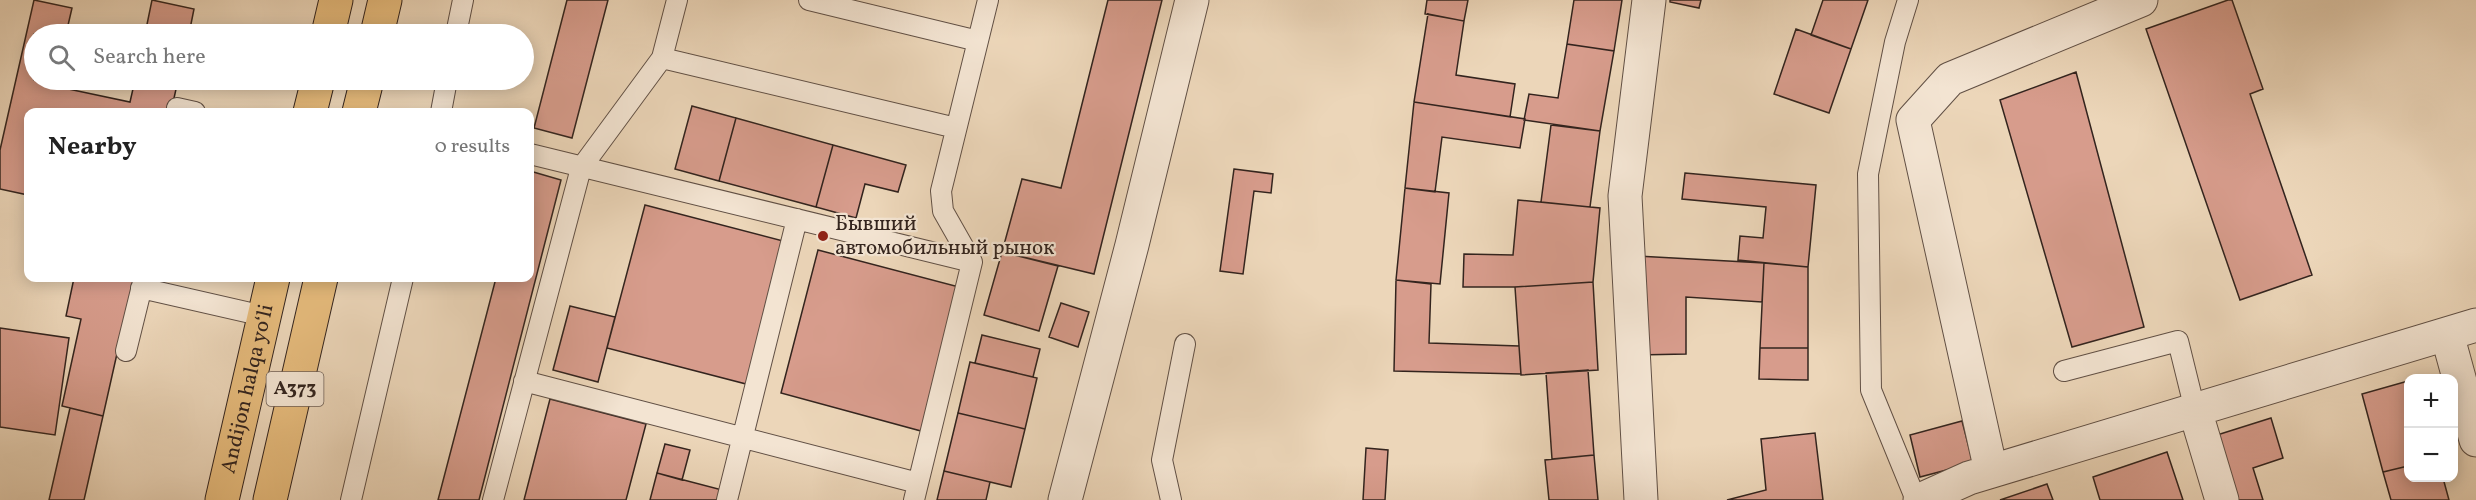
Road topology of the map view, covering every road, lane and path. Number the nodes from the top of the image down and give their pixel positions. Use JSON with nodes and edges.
{"nodes":[{"id":1,"x":336,"y":0,"type":"edge"},
{"id":2,"x":385,"y":0,"type":"edge"},
{"id":3,"x":463,"y":0,"type":"edge"},
{"id":4,"x":677,"y":0,"type":"edge"},
{"id":5,"x":809,"y":0,"type":"edge"},
{"id":6,"x":988,"y":0,"type":"edge"},
{"id":7,"x":1192,"y":0,"type":"edge"},
{"id":8,"x":1649,"y":0,"type":"edge"},
{"id":9,"x":1908,"y":0,"type":"edge"},
{"id":10,"x":2141,"y":0,"type":"edge"},
{"id":11,"x":330,"y":24,"type":"edge"},
{"id":12,"x":379,"y":24,"type":"edge"},
{"id":13,"x":458,"y":24,"type":"edge"},
{"id":14,"x":978,"y":41,"type":"junction"},
{"id":15,"x":662,"y":58,"type":"junction"},
{"id":16,"x":316,"y":90,"type":"edge"},
{"id":17,"x":364,"y":90,"type":"edge"},
{"id":18,"x":445,"y":90,"type":"edge"},
{"id":19,"x":311,"y":108,"type":"edge"},
{"id":20,"x":360,"y":108,"type":"edge"},
{"id":21,"x":442,"y":108,"type":"edge"},
{"id":22,"x":956,"y":128,"type":"junction"},
{"id":23,"x":534,"y":155,"type":"edge"},
{"id":24,"x":581,"y":168,"type":"junction"},
{"id":25,"x":797,"y":219,"type":"junction"},
{"id":26,"x":972,"y":262,"type":"junction"},
{"id":27,"x":272,"y":282,"type":"edge"},
{"id":28,"x":320,"y":282,"type":"edge"},
{"id":29,"x":402,"y":282,"type":"edge"},
{"id":30,"x":143,"y":283,"type":"edge"},
{"id":31,"x":264,"y":316,"type":"junction"},
{"id":32,"x":2461,"y":329,"type":"edge"},
{"id":33,"x":1185,"y":344,"type":"dead end"},
{"id":34,"x":126,"y":351,"type":"dead end"},
{"id":35,"x":2064,"y":371,"type":"dead end"},
{"id":36,"x":524,"y":381,"type":"junction"},
{"id":37,"x":2195,"y":410,"type":"junction"},
{"id":38,"x":743,"y":438,"type":"junction"},
{"id":39,"x":2476,"y":441,"type":"edge"},
{"id":40,"x":1979,"y":483,"type":"edge"},
{"id":41,"x":916,"y":492,"type":"edge"},
{"id":42,"x":222,"y":500,"type":"edge"},
{"id":43,"x":270,"y":500,"type":"edge"},
{"id":44,"x":351,"y":500,"type":"edge"},
{"id":45,"x":493,"y":500,"type":"edge"},
{"id":46,"x":728,"y":500,"type":"edge"},
{"id":47,"x":1065,"y":500,"type":"edge"},
{"id":48,"x":1171,"y":500,"type":"edge"},
{"id":49,"x":1641,"y":500,"type":"edge"},
{"id":50,"x":1918,"y":500,"type":"edge"},
{"id":51,"x":2222,"y":500,"type":"edge"}],
"edges":[{"from":1,"to":11,"type":"highway"},
{"from":2,"to":12,"type":"highway"},
{"from":3,"to":13,"type":"lane"},
{"from":4,"to":15,"type":"lane"},
{"from":5,"to":14,"type":"lane"},
{"from":6,"to":14,"type":"lane"},
{"from":7,"to":47,"type":"street"},
{"from":8,"to":49,"type":"street"},
{"from":9,"to":50,"type":"lane"},
{"from":10,"to":40,"type":"street"},
{"from":14,"to":22,"type":"lane"},
{"from":15,"to":22,"type":"lane"},
{"from":15,"to":24,"type":"lane"},
{"from":16,"to":19,"type":"highway"},
{"from":17,"to":20,"type":"highway"},
{"from":18,"to":21,"type":"lane"},
{"from":22,"to":26,"type":"lane"},
{"from":23,"to":24,"type":"lane"},
{"from":24,"to":25,"type":"lane"},
{"from":24,"to":36,"type":"lane"},
{"from":25,"to":26,"type":"lane"},
{"from":25,"to":38,"type":"lane"},
{"from":26,"to":41,"type":"lane"},
{"from":27,"to":31,"type":"highway","name":"Andijon halqa yo‘li","number":"A373"},
{"from":28,"to":43,"type":"highway","number":"A373"},
{"from":29,"to":44,"type":"lane"},
{"from":30,"to":31,"type":"lane"},
{"from":30,"to":34,"type":"lane"},
{"from":31,"to":42,"type":"highway","name":"Andijon halqa yo‘li","number":"A373"},
{"from":32,"to":37,"type":"street"},
{"from":32,"to":39,"type":"street"},
{"from":33,"to":48,"type":"lane"},
{"from":35,"to":37,"type":"lane"},
{"from":36,"to":38,"type":"lane"},
{"from":36,"to":45,"type":"lane"},
{"from":37,"to":40,"type":"street"},
{"from":37,"to":51,"type":"street"},
{"from":38,"to":41,"type":"lane"},
{"from":38,"to":46,"type":"lane"},
{"from":40,"to":50,"type":"street"}]}
